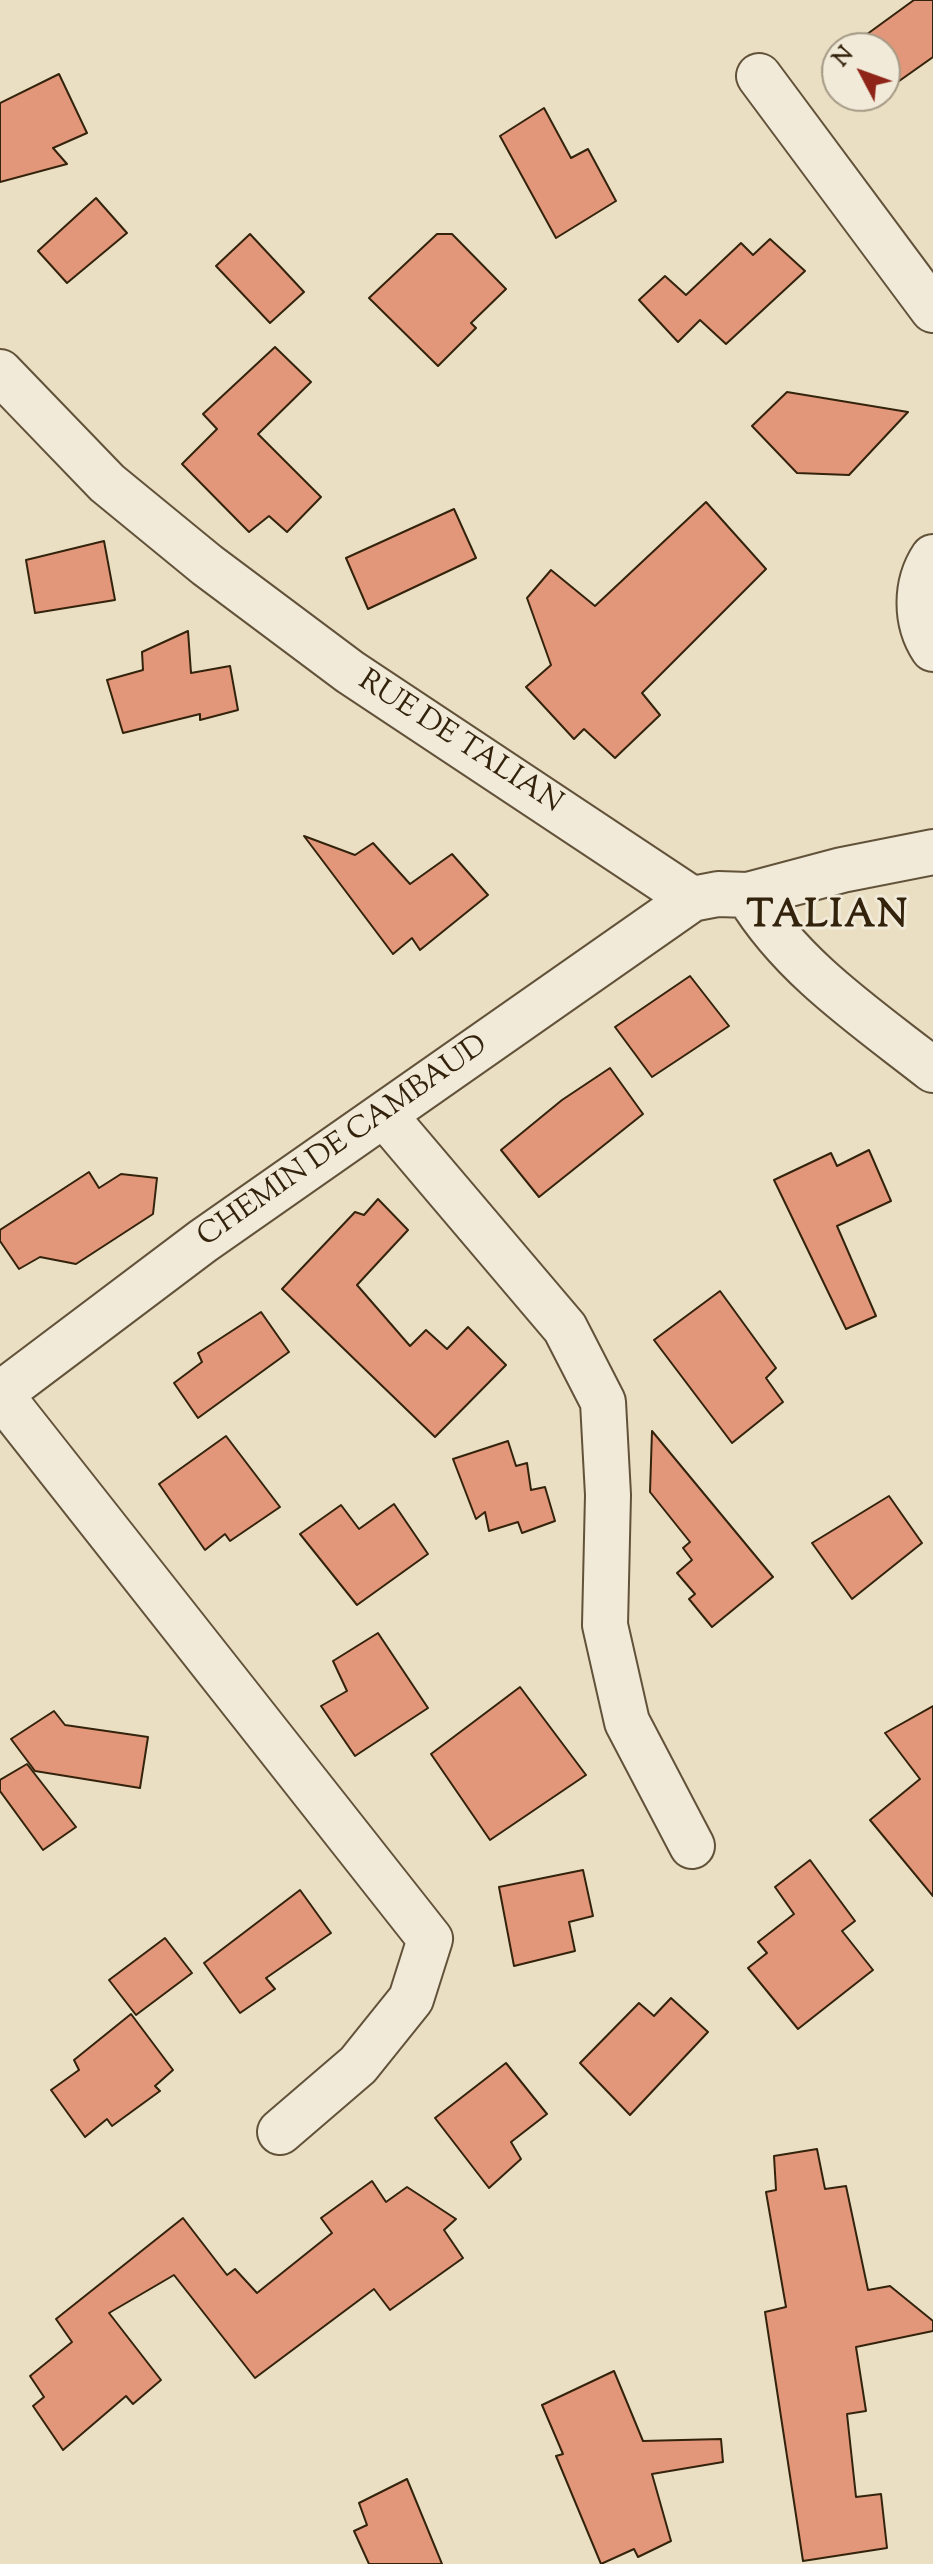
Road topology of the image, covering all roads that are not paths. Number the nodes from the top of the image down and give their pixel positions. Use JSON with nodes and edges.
{"nodes":[{"id":1,"x":759,"y":76,"type":"dead end"},
{"id":2,"x":933,"y":310,"type":"edge"},
{"id":3,"x":0,"y":372,"type":"edge"},
{"id":4,"x":933,"y":557,"type":"edge"},
{"id":5,"x":933,"y":649,"type":"edge"},
{"id":6,"x":933,"y":852,"type":"edge"},
{"id":7,"x":748,"y":895,"type":"junction"},
{"id":8,"x":692,"y":899,"type":"junction"},
{"id":9,"x":933,"y":1070,"type":"edge"},
{"id":10,"x":385,"y":1116,"type":"junction"},
{"id":11,"x":0,"y":1394,"type":"edge"},
{"id":12,"x":692,"y":1846,"type":"dead end"},
{"id":13,"x":280,"y":2132,"type":"dead end"}],
"edges":[{"from":1,"to":2,"type":"street"},
{"from":3,"to":8,"type":"street","name":"RUE DE TALIAN"},
{"from":4,"to":5,"type":"street"},
{"from":6,"to":7,"type":"street"},
{"from":7,"to":8,"type":"street"},
{"from":7,"to":9,"type":"street"},
{"from":8,"to":10,"type":"street","name":"CHEMIN DE CAMBAUD"},
{"from":10,"to":11,"type":"street","name":"CHEMIN DE CAMBAUD"},
{"from":10,"to":12,"type":"street"},
{"from":11,"to":13,"type":"street"}]}
